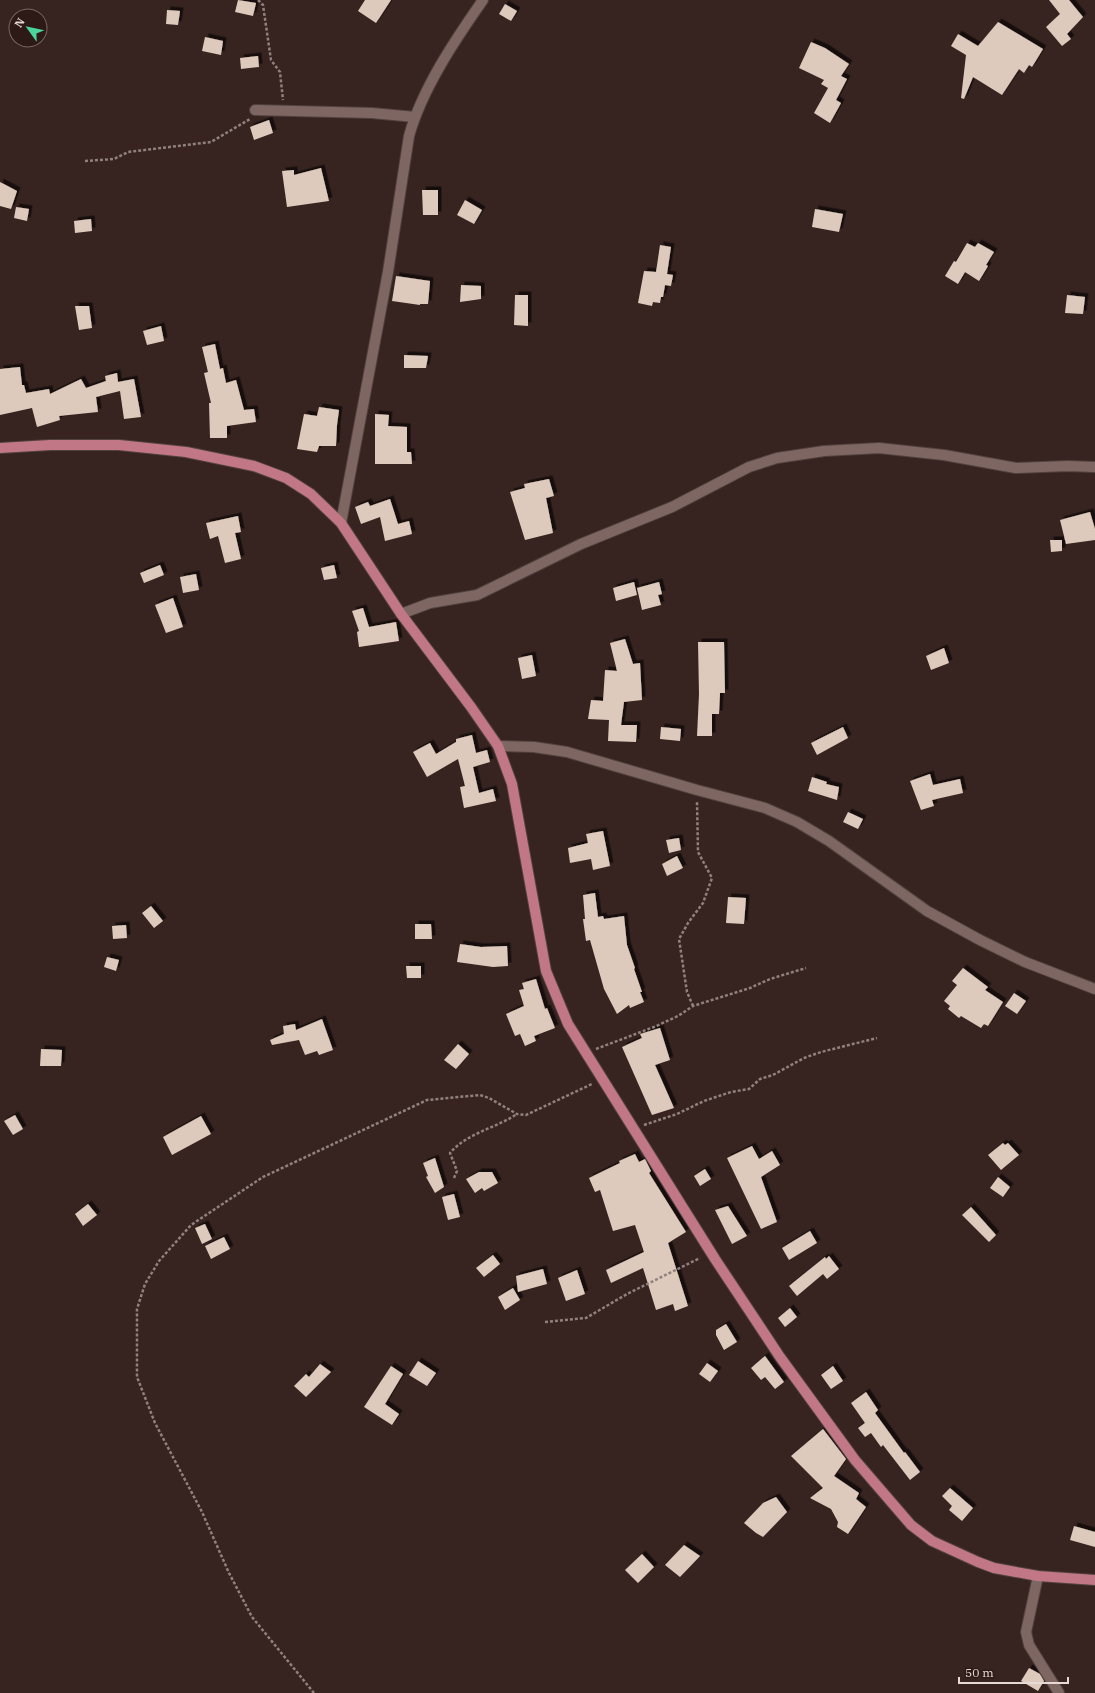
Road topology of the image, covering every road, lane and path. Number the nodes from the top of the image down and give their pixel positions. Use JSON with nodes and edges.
{"nodes":[{"id":1,"x":258,"y":0,"type":"edge"},
{"id":2,"x":483,"y":0,"type":"edge"},
{"id":3,"x":260,"y":110,"type":"joint"},
{"id":4,"x":284,"y":110,"type":"junction"},
{"id":5,"x":415,"y":117,"type":"junction"},
{"id":6,"x":86,"y":161,"type":"dead end"},
{"id":7,"x":0,"y":448,"type":"edge"},
{"id":8,"x":1095,"y":467,"type":"edge"},
{"id":9,"x":341,"y":523,"type":"junction"},
{"id":10,"x":401,"y":614,"type":"junction"},
{"id":11,"x":498,"y":746,"type":"junction"},
{"id":12,"x":697,"y":790,"type":"junction"},
{"id":13,"x":806,"y":968,"type":"dead end"},
{"id":14,"x":1095,"y":989,"type":"edge"},
{"id":15,"x":693,"y":1006,"type":"junction"},
{"id":16,"x":877,"y":1038,"type":"dead end"},
{"id":17,"x":586,"y":1053,"type":"junction"},
{"id":18,"x":603,"y":1079,"type":"junction"},
{"id":19,"x":517,"y":1114,"type":"junction"},
{"id":20,"x":634,"y":1128,"type":"junction"},
{"id":21,"x":454,"y":1178,"type":"dead end"},
{"id":22,"x":715,"y":1259,"type":"junction"},
{"id":23,"x":545,"y":1322,"type":"dead end"},
{"id":24,"x":1038,"y":1576,"type":"junction"},
{"id":25,"x":1095,"y":1580,"type":"edge"},
{"id":26,"x":314,"y":1693,"type":"edge"},
{"id":27,"x":1059,"y":1693,"type":"edge"}],
"edges":[{"from":1,"to":4,"type":"path"},
{"from":2,"to":5,"type":"street"},
{"from":3,"to":4,"type":"street"},
{"from":3,"to":6,"type":"path"},
{"from":4,"to":5,"type":"street"},
{"from":5,"to":9,"type":"street"},
{"from":7,"to":9,"type":"main road"},
{"from":8,"to":10,"type":"street"},
{"from":9,"to":10,"type":"main road"},
{"from":10,"to":11,"type":"main road"},
{"from":11,"to":12,"type":"street"},
{"from":11,"to":17,"type":"main road"},
{"from":12,"to":14,"type":"street"},
{"from":12,"to":15,"type":"path"},
{"from":13,"to":15,"type":"path"},
{"from":15,"to":17,"type":"path"},
{"from":16,"to":20,"type":"path"},
{"from":17,"to":18,"type":"main road"},
{"from":18,"to":19,"type":"path"},
{"from":18,"to":20,"type":"main road"},
{"from":19,"to":21,"type":"path"},
{"from":19,"to":26,"type":"path"},
{"from":20,"to":22,"type":"main road"},
{"from":22,"to":23,"type":"path"},
{"from":22,"to":24,"type":"main road"},
{"from":24,"to":25,"type":"main road"},
{"from":24,"to":27,"type":"street"}]}
